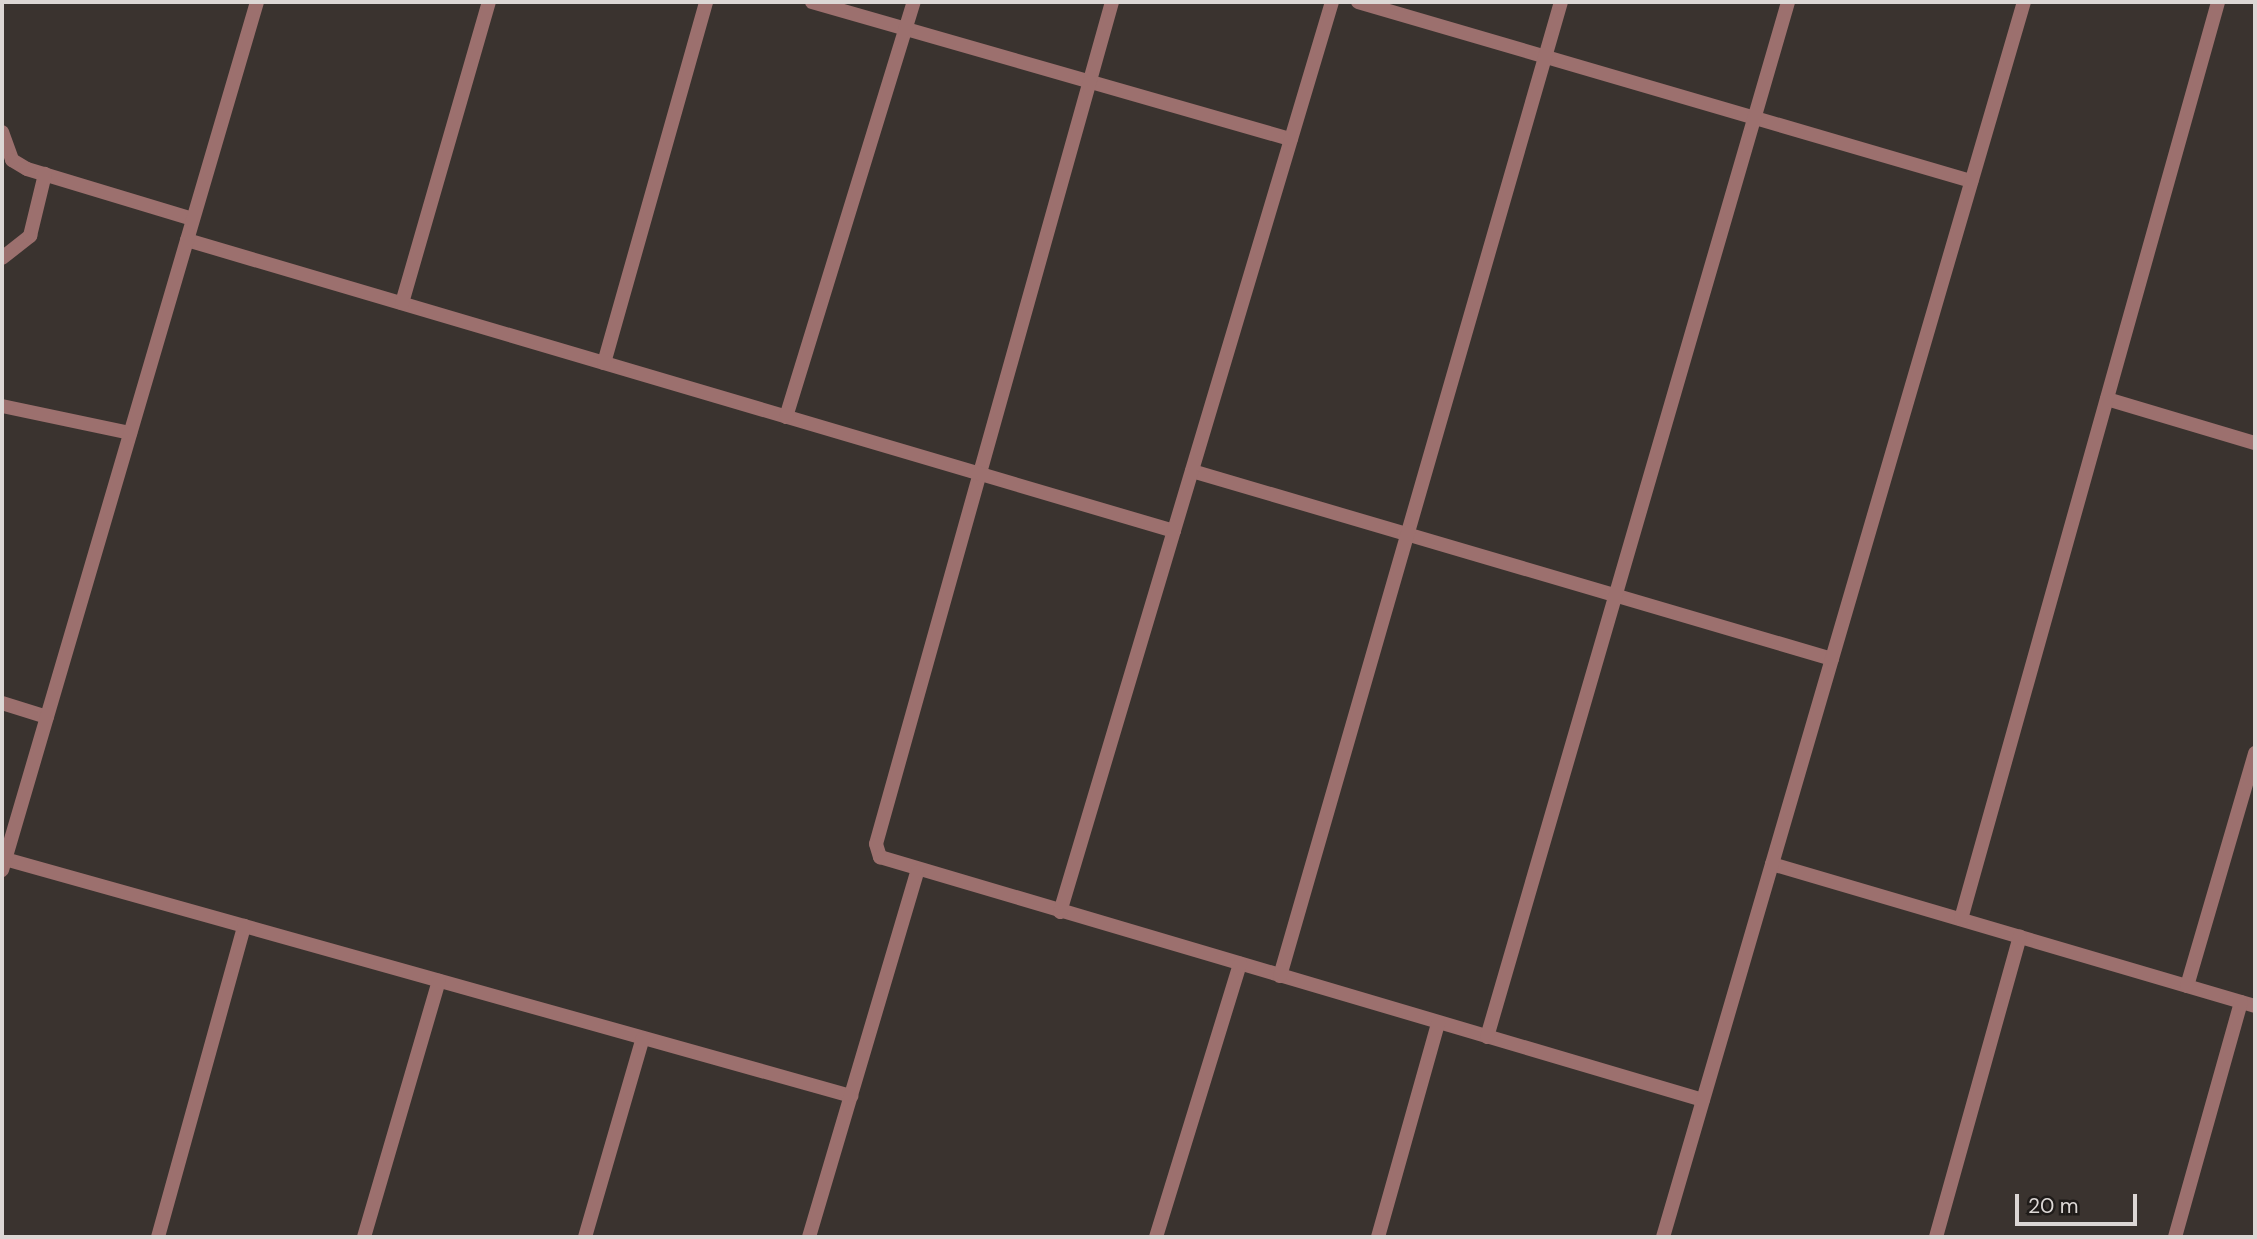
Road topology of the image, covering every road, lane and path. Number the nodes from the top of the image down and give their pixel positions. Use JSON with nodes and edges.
{"nodes":[{"id":1,"x":257,"y":2,"type":"edge"},
{"id":2,"x":489,"y":2,"type":"edge"},
{"id":3,"x":706,"y":2,"type":"edge"},
{"id":4,"x":812,"y":2,"type":"edge"},
{"id":5,"x":915,"y":2,"type":"edge"},
{"id":6,"x":1112,"y":2,"type":"edge"},
{"id":7,"x":1332,"y":2,"type":"edge"},
{"id":8,"x":1358,"y":2,"type":"edge"},
{"id":9,"x":1561,"y":2,"type":"edge"},
{"id":10,"x":1788,"y":2,"type":"edge"},
{"id":11,"x":2024,"y":2,"type":"edge"},
{"id":12,"x":2218,"y":2,"type":"edge"},
{"id":13,"x":906,"y":29,"type":"junction"},
{"id":14,"x":1545,"y":57,"type":"junction"},
{"id":15,"x":1088,"y":80,"type":"junction"},
{"id":16,"x":1754,"y":118,"type":"junction"},
{"id":17,"x":2,"y":132,"type":"edge"},
{"id":18,"x":1291,"y":139,"type":"junction"},
{"id":19,"x":45,"y":174,"type":"junction"},
{"id":20,"x":1971,"y":181,"type":"junction"},
{"id":21,"x":193,"y":219,"type":"junction"},
{"id":22,"x":187,"y":240,"type":"junction"},
{"id":23,"x":2,"y":258,"type":"edge"},
{"id":24,"x":401,"y":303,"type":"junction"},
{"id":25,"x":604,"y":363,"type":"junction"},
{"id":26,"x":2107,"y":399,"type":"junction"},
{"id":27,"x":2,"y":406,"type":"edge"},
{"id":28,"x":786,"y":417,"type":"junction"},
{"id":29,"x":130,"y":433,"type":"junction"},
{"id":30,"x":2255,"y":443,"type":"edge"},
{"id":31,"x":1192,"y":471,"type":"junction"},
{"id":32,"x":976,"y":473,"type":"junction"},
{"id":33,"x":1174,"y":531,"type":"junction"},
{"id":34,"x":1407,"y":534,"type":"junction"},
{"id":35,"x":1615,"y":596,"type":"junction"},
{"id":36,"x":1832,"y":659,"type":"junction"},
{"id":37,"x":2,"y":703,"type":"edge"},
{"id":38,"x":47,"y":717,"type":"junction"},
{"id":39,"x":2255,"y":752,"type":"edge"},
{"id":40,"x":1772,"y":864,"type":"junction"},
{"id":41,"x":3,"y":865,"type":"edge"},
{"id":42,"x":917,"y":872,"type":"junction"},
{"id":43,"x":1060,"y":912,"type":"junction"},
{"id":44,"x":1961,"y":919,"type":"junction"},
{"id":45,"x":244,"y":926,"type":"junction"},
{"id":46,"x":2020,"y":937,"type":"junction"},
{"id":47,"x":1240,"y":964,"type":"junction"},
{"id":48,"x":1280,"y":976,"type":"junction"},
{"id":49,"x":439,"y":981,"type":"junction"},
{"id":50,"x":2187,"y":986,"type":"junction"},
{"id":51,"x":2248,"y":1004,"type":"edge"},
{"id":52,"x":1438,"y":1023,"type":"junction"},
{"id":53,"x":1487,"y":1037,"type":"junction"},
{"id":54,"x":643,"y":1038,"type":"junction"},
{"id":55,"x":851,"y":1096,"type":"junction"},
{"id":56,"x":1703,"y":1100,"type":"junction"},
{"id":57,"x":158,"y":1237,"type":"edge"},
{"id":58,"x":364,"y":1237,"type":"edge"},
{"id":59,"x":584,"y":1237,"type":"edge"},
{"id":60,"x":808,"y":1237,"type":"edge"},
{"id":61,"x":1156,"y":1237,"type":"edge"},
{"id":62,"x":1378,"y":1237,"type":"edge"},
{"id":63,"x":1663,"y":1237,"type":"edge"},
{"id":64,"x":1936,"y":1237,"type":"edge"},
{"id":65,"x":2175,"y":1237,"type":"edge"}],
"edges":[{"from":1,"to":21,"type":"street"},
{"from":2,"to":24,"type":"street"},
{"from":3,"to":25,"type":"street"},
{"from":4,"to":13,"type":"street"},
{"from":5,"to":13,"type":"street"},
{"from":6,"to":15,"type":"street"},
{"from":7,"to":18,"type":"street"},
{"from":8,"to":14,"type":"street"},
{"from":9,"to":14,"type":"street"},
{"from":10,"to":16,"type":"street"},
{"from":11,"to":20,"type":"street"},
{"from":12,"to":26,"type":"street"},
{"from":13,"to":15,"type":"street"},
{"from":13,"to":28,"type":"street"},
{"from":14,"to":16,"type":"street"},
{"from":14,"to":34,"type":"street"},
{"from":15,"to":18,"type":"street"},
{"from":15,"to":32,"type":"street"},
{"from":16,"to":20,"type":"street"},
{"from":16,"to":35,"type":"street"},
{"from":17,"to":19,"type":"street"},
{"from":18,"to":31,"type":"street"},
{"from":19,"to":21,"type":"street"},
{"from":19,"to":23,"type":"street"},
{"from":20,"to":36,"type":"street"},
{"from":21,"to":22,"type":"street"},
{"from":22,"to":24,"type":"street"},
{"from":22,"to":29,"type":"street"},
{"from":24,"to":25,"type":"street"},
{"from":25,"to":28,"type":"street"},
{"from":26,"to":30,"type":"street"},
{"from":26,"to":44,"type":"street"},
{"from":27,"to":29,"type":"street"},
{"from":28,"to":32,"type":"street"},
{"from":29,"to":38,"type":"street"},
{"from":31,"to":33,"type":"street"},
{"from":31,"to":34,"type":"street"},
{"from":32,"to":33,"type":"street"},
{"from":32,"to":42,"type":"street"},
{"from":33,"to":43,"type":"street"},
{"from":34,"to":35,"type":"street"},
{"from":34,"to":48,"type":"street"},
{"from":35,"to":36,"type":"street"},
{"from":35,"to":53,"type":"street"},
{"from":36,"to":40,"type":"street"},
{"from":37,"to":38,"type":"street"},
{"from":38,"to":41,"type":"street"},
{"from":39,"to":50,"type":"street"},
{"from":40,"to":44,"type":"street"},
{"from":40,"to":56,"type":"street"},
{"from":41,"to":45,"type":"street"},
{"from":42,"to":43,"type":"street"},
{"from":42,"to":55,"type":"street"},
{"from":43,"to":47,"type":"street"},
{"from":44,"to":46,"type":"street"},
{"from":45,"to":49,"type":"street"},
{"from":45,"to":57,"type":"street"},
{"from":46,"to":50,"type":"street"},
{"from":46,"to":64,"type":"street"},
{"from":47,"to":48,"type":"street"},
{"from":47,"to":61,"type":"street"},
{"from":48,"to":52,"type":"street"},
{"from":49,"to":54,"type":"street"},
{"from":49,"to":58,"type":"street"},
{"from":50,"to":51,"type":"street"},
{"from":51,"to":65,"type":"street"},
{"from":52,"to":53,"type":"street"},
{"from":52,"to":62,"type":"street"},
{"from":53,"to":56,"type":"street"},
{"from":54,"to":55,"type":"street"},
{"from":54,"to":59,"type":"street"},
{"from":55,"to":60,"type":"street"},
{"from":56,"to":63,"type":"street"}]}
